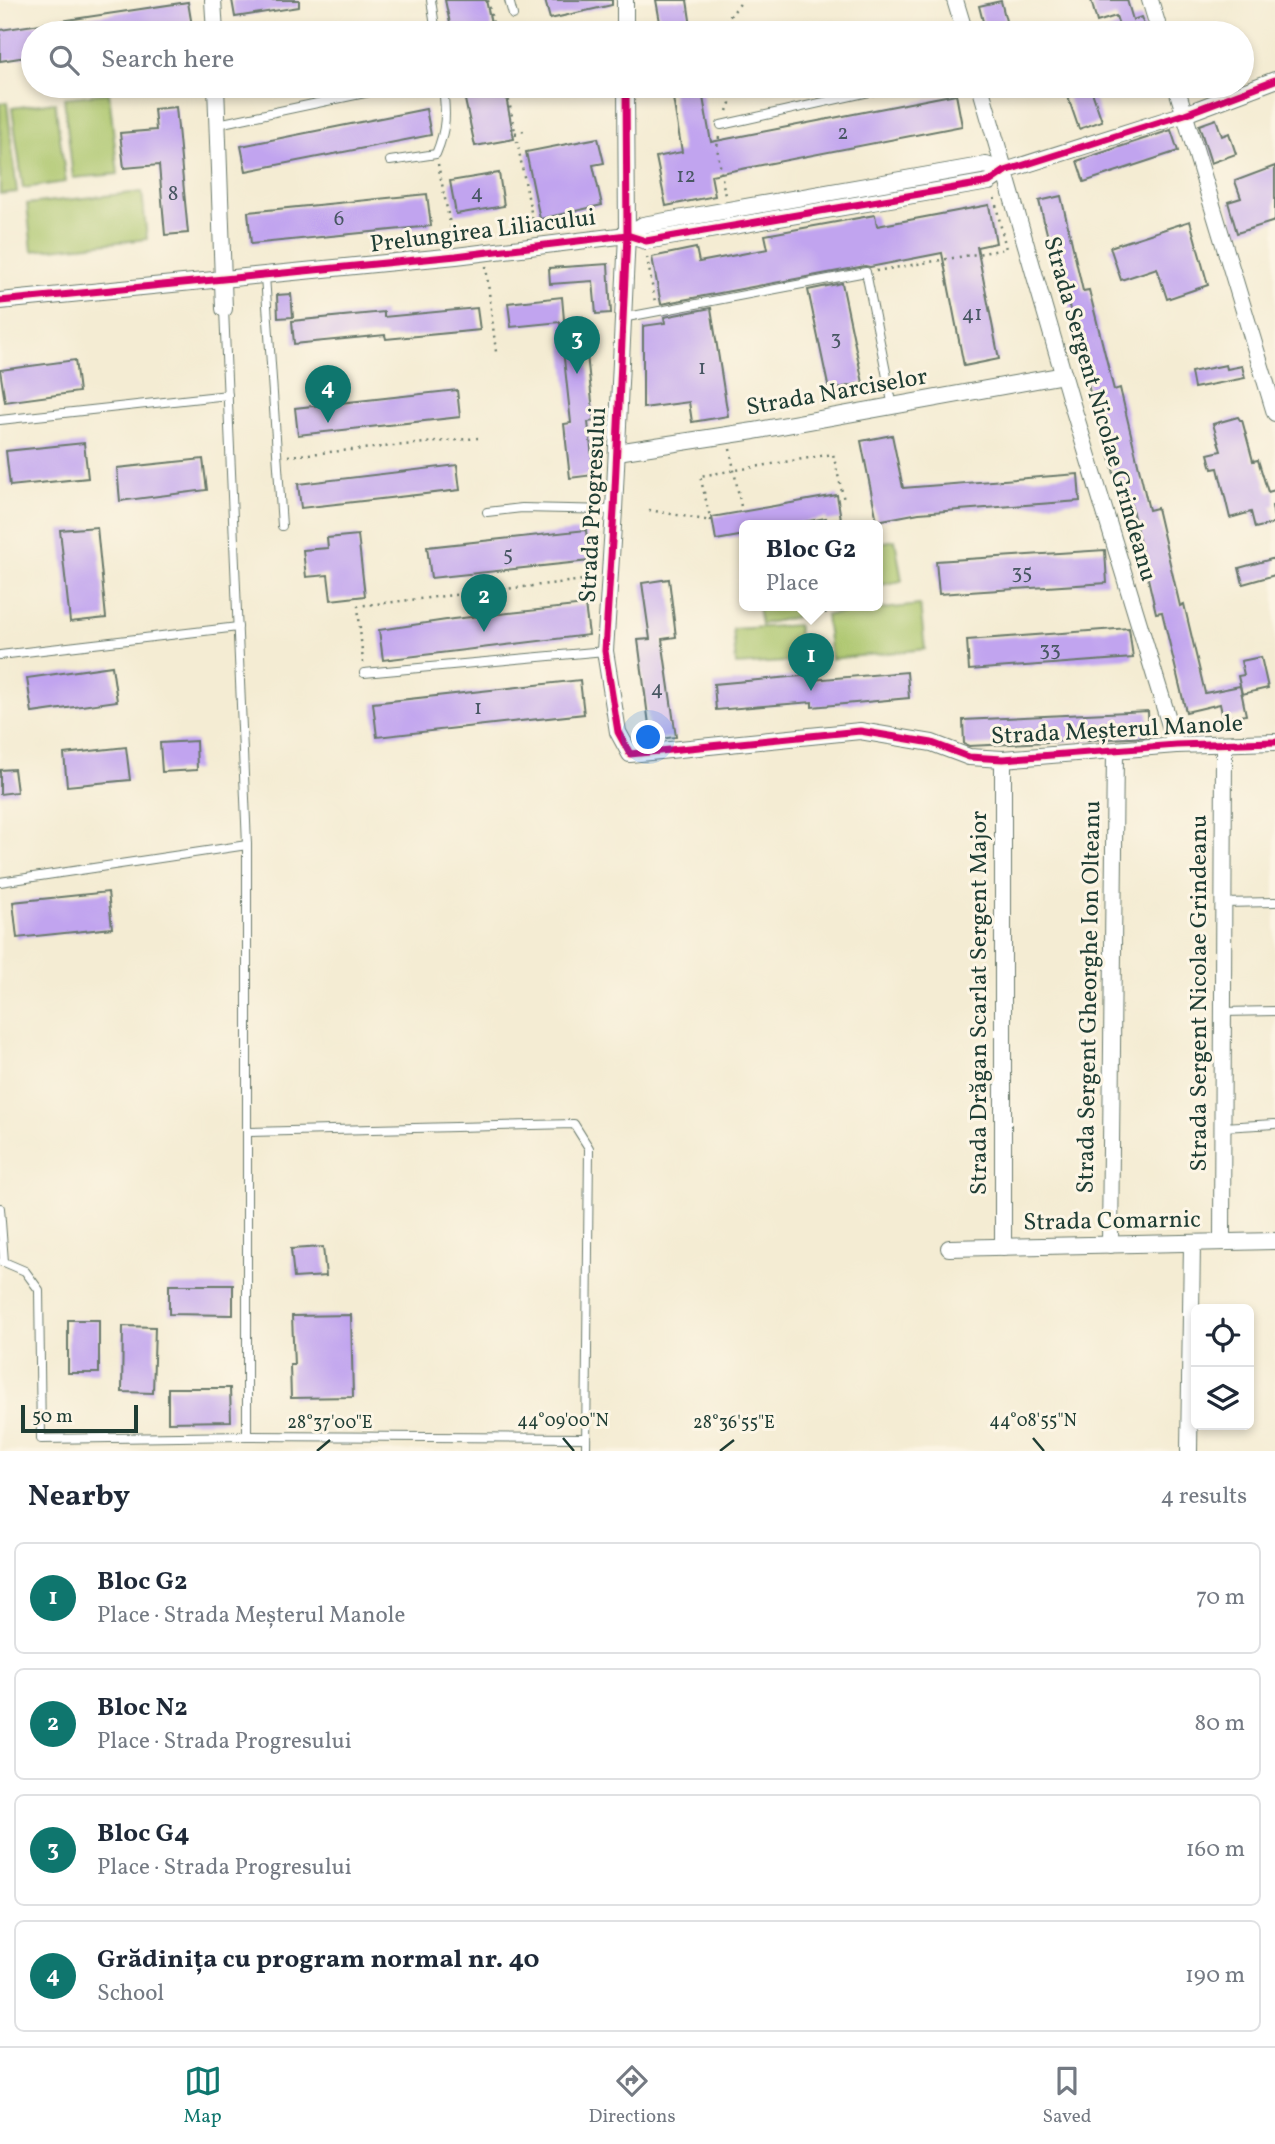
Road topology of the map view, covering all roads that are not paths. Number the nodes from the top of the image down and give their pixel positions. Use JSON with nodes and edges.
{"nodes":[{"id":1,"x":214,"y":0,"type":"edge"},
{"id":2,"x":431,"y":0,"type":"edge"},
{"id":3,"x":509,"y":0,"type":"edge"},
{"id":4,"x":625,"y":0,"type":"edge"},
{"id":5,"x":955,"y":0,"type":"edge"},
{"id":6,"x":1150,"y":0,"type":"edge"},
{"id":7,"x":513,"y":15,"type":"dead end"},
{"id":8,"x":215,"y":21,"type":"edge"},
{"id":9,"x":434,"y":21,"type":"edge"},
{"id":10,"x":625,"y":21,"type":"edge"},
{"id":11,"x":961,"y":21,"type":"edge"},
{"id":12,"x":1156,"y":21,"type":"edge"},
{"id":13,"x":1275,"y":80,"type":"edge"},
{"id":14,"x":1254,"y":88,"type":"edge"},
{"id":15,"x":217,"y":98,"type":"edge"},
{"id":16,"x":341,"y":98,"type":"edge"},
{"id":17,"x":444,"y":98,"type":"edge"},
{"id":18,"x":626,"y":98,"type":"edge"},
{"id":19,"x":842,"y":98,"type":"edge"},
{"id":20,"x":984,"y":98,"type":"edge"},
{"id":21,"x":1180,"y":98,"type":"edge"},
{"id":22,"x":1227,"y":98,"type":"edge"},
{"id":23,"x":1185,"y":114,"type":"junction"},
{"id":24,"x":218,"y":124,"type":"junction"},
{"id":25,"x":721,"y":125,"type":"road end"},
{"id":26,"x":390,"y":161,"type":"dead end"},
{"id":27,"x":1005,"y":171,"type":"junction"},
{"id":28,"x":627,"y":235,"type":"junction"},
{"id":29,"x":265,"y":276,"type":"junction"},
{"id":30,"x":223,"y":280,"type":"junction"},
{"id":31,"x":0,"y":301,"type":"edge"},
{"id":32,"x":224,"y":309,"type":"joint"},
{"id":33,"x":622,"y":318,"type":"junction"},
{"id":34,"x":1064,"y":375,"type":"junction"},
{"id":35,"x":228,"y":395,"type":"junction"},
{"id":36,"x":893,"y":407,"type":"junction"},
{"id":37,"x":1275,"y":413,"type":"edge"},
{"id":38,"x":0,"y":420,"type":"edge"},
{"id":39,"x":617,"y":452,"type":"junction"},
{"id":40,"x":614,"y":510,"type":"junction"},
{"id":41,"x":487,"y":512,"type":"dead end"},
{"id":42,"x":282,"y":526,"type":"dead end"},
{"id":43,"x":238,"y":627,"type":"junction"},
{"id":44,"x":605,"y":650,"type":"junction"},
{"id":45,"x":0,"y":655,"type":"edge"},
{"id":46,"x":363,"y":673,"type":"road end"},
{"id":47,"x":1275,"y":742,"type":"edge"},
{"id":48,"x":1176,"y":745,"type":"junction"},
{"id":49,"x":1224,"y":745,"type":"junction"},
{"id":50,"x":1115,"y":751,"type":"junction"},
{"id":51,"x":630,"y":754,"type":"joint"},
{"id":52,"x":1003,"y":759,"type":"junction"},
{"id":53,"x":247,"y":845,"type":"junction"},
{"id":54,"x":0,"y":881,"type":"edge"},
{"id":55,"x":1275,"y":902,"type":"edge"},
{"id":56,"x":1222,"y":903,"type":"junction"},
{"id":57,"x":1275,"y":1011,"type":"edge"},
{"id":58,"x":1223,"y":1012,"type":"junction"},
{"id":59,"x":1275,"y":1124,"type":"edge"},
{"id":60,"x":1223,"y":1126,"type":"junction"},
{"id":61,"x":249,"y":1132,"type":"junction"},
{"id":62,"x":0,"y":1208,"type":"edge"},
{"id":63,"x":1275,"y":1241,"type":"edge"},
{"id":64,"x":1222,"y":1242,"type":"junction"},
{"id":65,"x":1192,"y":1243,"type":"junction"},
{"id":66,"x":1110,"y":1245,"type":"junction"},
{"id":67,"x":1003,"y":1247,"type":"junction"},
{"id":68,"x":949,"y":1248,"type":"dead end"},
{"id":69,"x":2,"y":1262,"type":"edge"},
{"id":70,"x":247,"y":1436,"type":"junction"},
{"id":71,"x":585,"y":1438,"type":"junction"},
{"id":72,"x":586,"y":1451,"type":"edge"},
{"id":73,"x":1189,"y":1451,"type":"edge"}],
"edges":[{"from":1,"to":8,"type":"street"},
{"from":2,"to":9,"type":"lane"},
{"from":3,"to":7,"type":"lane"},
{"from":4,"to":10,"type":"street"},
{"from":5,"to":11,"type":"street"},
{"from":6,"to":12,"type":"street"},
{"from":13,"to":14,"type":"street"},
{"from":15,"to":24,"type":"street"},
{"from":16,"to":24,"type":"lane"},
{"from":17,"to":26,"type":"lane"},
{"from":18,"to":28,"type":"street","name":"Strada Progresului"},
{"from":19,"to":25,"type":"lane"},
{"from":20,"to":27,"type":"street","name":"Strada Sergent Nicolae Grindeanu"},
{"from":21,"to":23,"type":"street"},
{"from":22,"to":23,"type":"street"},
{"from":23,"to":27,"type":"street"},
{"from":23,"to":37,"type":"street"},
{"from":24,"to":30,"type":"street"},
{"from":27,"to":28,"type":"street","name":"Prelungirea Liliacului"},
{"from":27,"to":28,"type":"street","name":"Prelungirea Liliacului"},
{"from":27,"to":34,"type":"street","name":"Strada Sergent Nicolae Grindeanu"},
{"from":28,"to":29,"type":"street","name":"Prelungirea Liliacului"},
{"from":28,"to":33,"type":"street","name":"Strada Progresului"},
{"from":29,"to":30,"type":"street","name":"Prelungirea Liliacului"},
{"from":29,"to":42,"type":"lane"},
{"from":30,"to":31,"type":"street","name":"Prelungirea Liliacului"},
{"from":30,"to":32,"type":"street"},
{"from":32,"to":35,"type":"lane"},
{"from":33,"to":36,"type":"lane"},
{"from":33,"to":39,"type":"street","name":"Strada Progresului"},
{"from":34,"to":36,"type":"street","name":"Strada Narciselor"},
{"from":34,"to":48,"type":"street","name":"Strada Sergent Nicolae Grindeanu"},
{"from":35,"to":38,"type":"lane"},
{"from":35,"to":43,"type":"lane"},
{"from":36,"to":39,"type":"street","name":"Strada Narciselor"},
{"from":39,"to":40,"type":"street","name":"Strada Progresului"},
{"from":40,"to":41,"type":"lane"},
{"from":40,"to":44,"type":"street","name":"Strada Progresului"},
{"from":43,"to":45,"type":"lane"},
{"from":43,"to":53,"type":"lane"},
{"from":44,"to":46,"type":"lane"},
{"from":44,"to":51,"type":"street","name":"Strada Progresului"},
{"from":47,"to":49,"type":"street","name":"Strada Meșterul Manole"},
{"from":48,"to":49,"type":"street","name":"Strada Meșterul Manole"},
{"from":48,"to":50,"type":"street","name":"Strada Meșterul Manole"},
{"from":49,"to":56,"type":"street","name":"Strada Sergent Nicolae Grindeanu"},
{"from":50,"to":52,"type":"street","name":"Strada Meșterul Manole"},
{"from":50,"to":66,"type":"street","name":"Strada Sergent Gheorghe Ion Olteanu"},
{"from":51,"to":52,"type":"street","name":"Strada Meșterul Manole"},
{"from":52,"to":67,"type":"street","name":"Strada Drăgan Scarlat Sergent Major"},
{"from":53,"to":54,"type":"lane"},
{"from":53,"to":61,"type":"lane"},
{"from":55,"to":56,"type":"lane"},
{"from":56,"to":58,"type":"street","name":"Strada Sergent Nicolae Grindeanu"},
{"from":57,"to":58,"type":"lane"},
{"from":58,"to":60,"type":"street","name":"Strada Sergent Nicolae Grindeanu"},
{"from":59,"to":60,"type":"lane"},
{"from":60,"to":64,"type":"street","name":"Strada Sergent Nicolae Grindeanu"},
{"from":61,"to":70,"type":"lane"},
{"from":61,"to":71,"type":"lane"},
{"from":62,"to":69,"type":"lane"},
{"from":63,"to":64,"type":"street","name":"Strada Comarnic"},
{"from":64,"to":65,"type":"street","name":"Strada Comarnic"},
{"from":65,"to":66,"type":"street","name":"Strada Comarnic"},
{"from":65,"to":73,"type":"street"},
{"from":66,"to":67,"type":"street","name":"Strada Comarnic"},
{"from":67,"to":68,"type":"street","name":"Strada Comarnic"},
{"from":69,"to":70,"type":"lane"},
{"from":70,"to":71,"type":"lane"},
{"from":71,"to":72,"type":"lane"}]}
